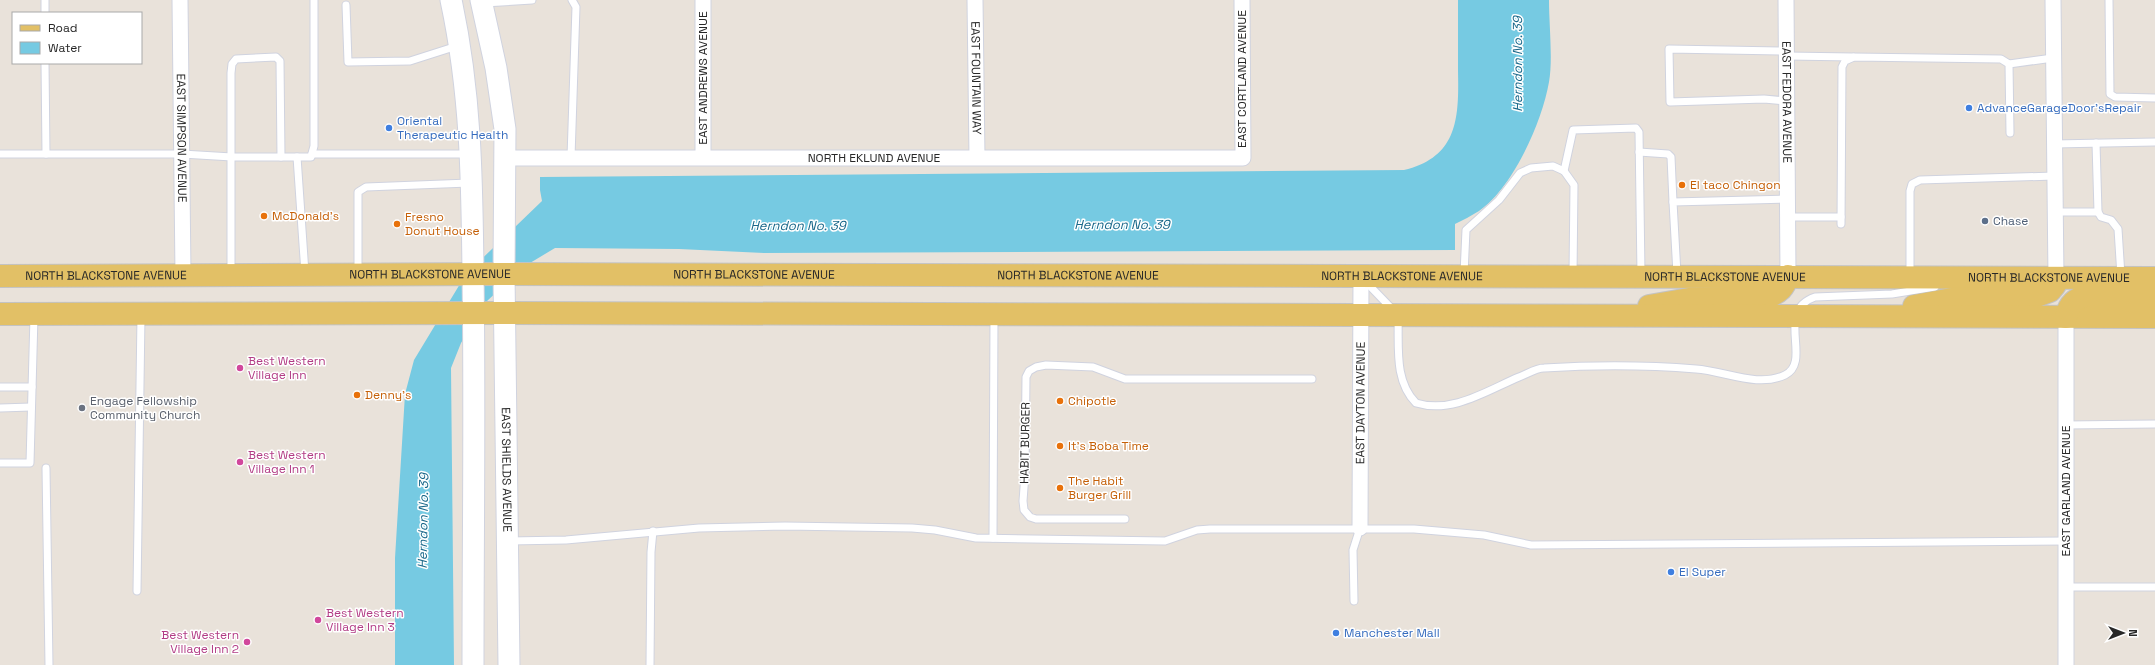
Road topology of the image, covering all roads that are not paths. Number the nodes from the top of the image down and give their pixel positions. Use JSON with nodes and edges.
{"nodes":[{"id":1,"x":45,"y":0,"type":"edge"},
{"id":2,"x":180,"y":0,"type":"edge"},
{"id":3,"x":314,"y":0,"type":"edge"},
{"id":4,"x":451,"y":0,"type":"edge"},
{"id":5,"x":532,"y":0,"type":"edge"},
{"id":6,"x":572,"y":0,"type":"edge"},
{"id":7,"x":704,"y":0,"type":"edge"},
{"id":8,"x":975,"y":0,"type":"edge"},
{"id":9,"x":1242,"y":0,"type":"edge"},
{"id":10,"x":1786,"y":0,"type":"edge"},
{"id":11,"x":2053,"y":0,"type":"edge"},
{"id":12,"x":2109,"y":0,"type":"edge"},
{"id":13,"x":482,"y":1,"type":"edge"},
{"id":14,"x":346,"y":5,"type":"dead end"},
{"id":15,"x":45,"y":12,"type":"edge"},
{"id":16,"x":460,"y":46,"type":"junction"},
{"id":17,"x":1787,"y":53,"type":"junction"},
{"id":18,"x":1854,"y":57,"type":"junction"},
{"id":19,"x":2053,"y":58,"type":"junction"},
{"id":20,"x":45,"y":64,"type":"edge"},
{"id":21,"x":2009,"y":64,"type":"junction"},
{"id":22,"x":2155,"y":98,"type":"edge"},
{"id":23,"x":1787,"y":101,"type":"junction"},
{"id":24,"x":2010,"y":133,"type":"dead end"},
{"id":25,"x":2155,"y":142,"type":"edge"},
{"id":26,"x":2096,"y":143,"type":"junction"},
{"id":27,"x":2054,"y":144,"type":"junction"},
{"id":28,"x":1639,"y":152,"type":"junction"},
{"id":29,"x":0,"y":154,"type":"edge"},
{"id":30,"x":46,"y":154,"type":"junction"},
{"id":31,"x":182,"y":154,"type":"junction"},
{"id":32,"x":312,"y":154,"type":"junction"},
{"id":33,"x":471,"y":154,"type":"junction"},
{"id":34,"x":703,"y":156,"type":"junction"},
{"id":35,"x":232,"y":157,"type":"junction"},
{"id":36,"x":281,"y":157,"type":"junction"},
{"id":37,"x":296,"y":157,"type":"junction"},
{"id":38,"x":571,"y":157,"type":"junction"},
{"id":39,"x":977,"y":157,"type":"junction"},
{"id":40,"x":505,"y":158,"type":"junction"},
{"id":41,"x":1243,"y":158,"type":"joint"},
{"id":42,"x":1564,"y":171,"type":"junction"},
{"id":43,"x":2054,"y":176,"type":"junction"},
{"id":44,"x":472,"y":183,"type":"junction"},
{"id":45,"x":1789,"y":199,"type":"junction"},
{"id":46,"x":1673,"y":202,"type":"junction"},
{"id":47,"x":2055,"y":212,"type":"junction"},
{"id":48,"x":2098,"y":212,"type":"junction"},
{"id":49,"x":1789,"y":217,"type":"junction"},
{"id":50,"x":473,"y":274,"type":"junction"},
{"id":51,"x":504,"y":274,"type":"junction"},
{"id":52,"x":183,"y":275,"type":"junction"},
{"id":53,"x":232,"y":275,"type":"junction"},
{"id":54,"x":358,"y":275,"type":"junction"},
{"id":55,"x":0,"y":276,"type":"edge"},
{"id":56,"x":305,"y":276,"type":"junction"},
{"id":57,"x":1788,"y":276,"type":"junction"},
{"id":58,"x":1361,"y":277,"type":"junction"},
{"id":59,"x":1464,"y":277,"type":"junction"},
{"id":60,"x":1573,"y":277,"type":"junction"},
{"id":61,"x":1641,"y":277,"type":"junction"},
{"id":62,"x":1677,"y":277,"type":"junction"},
{"id":63,"x":1910,"y":277,"type":"junction"},
{"id":64,"x":1993,"y":277,"type":"junction"},
{"id":65,"x":2056,"y":278,"type":"junction"},
{"id":66,"x":2121,"y":278,"type":"junction"},
{"id":67,"x":2155,"y":278,"type":"edge"},
{"id":68,"x":2155,"y":295,"type":"edge"},
{"id":69,"x":505,"y":313,"type":"junction"},
{"id":70,"x":0,"y":314,"type":"edge"},
{"id":71,"x":34,"y":314,"type":"junction"},
{"id":72,"x":141,"y":314,"type":"junction"},
{"id":73,"x":474,"y":314,"type":"junction"},
{"id":74,"x":994,"y":314,"type":"junction"},
{"id":75,"x":1362,"y":315,"type":"junction"},
{"id":76,"x":1398,"y":315,"type":"junction"},
{"id":77,"x":1593,"y":316,"type":"junction"},
{"id":78,"x":1795,"y":316,"type":"junction"},
{"id":79,"x":1861,"y":316,"type":"junction"},
{"id":80,"x":2066,"y":317,"type":"junction"},
{"id":81,"x":2155,"y":317,"type":"edge"},
{"id":82,"x":1312,"y":379,"type":"dead end"},
{"id":83,"x":0,"y":387,"type":"edge"},
{"id":84,"x":32,"y":387,"type":"junction"},
{"id":85,"x":31,"y":407,"type":"junction"},
{"id":86,"x":0,"y":408,"type":"edge"},
{"id":87,"x":2155,"y":424,"type":"edge"},
{"id":88,"x":2066,"y":425,"type":"junction"},
{"id":89,"x":0,"y":464,"type":"edge"},
{"id":90,"x":46,"y":468,"type":"dead end"},
{"id":91,"x":1125,"y":519,"type":"dead end"},
{"id":92,"x":1360,"y":528,"type":"junction"},
{"id":93,"x":654,"y":531,"type":"junction"},
{"id":94,"x":993,"y":538,"type":"junction"},
{"id":95,"x":509,"y":541,"type":"junction"},
{"id":96,"x":2066,"y":541,"type":"junction"},
{"id":97,"x":2066,"y":587,"type":"junction"},
{"id":98,"x":2155,"y":587,"type":"edge"},
{"id":99,"x":137,"y":591,"type":"dead end"},
{"id":100,"x":1354,"y":601,"type":"dead end"},
{"id":101,"x":49,"y":665,"type":"edge"},
{"id":102,"x":472,"y":665,"type":"edge"},
{"id":103,"x":509,"y":665,"type":"edge"},
{"id":104,"x":650,"y":665,"type":"edge"},
{"id":105,"x":2066,"y":665,"type":"edge"}],
"edges":[{"from":1,"to":15,"type":"lane"},
{"from":2,"to":31,"type":"street","name":"EAST SIMPSON AVENUE"},
{"from":3,"to":32,"type":"lane"},
{"from":4,"to":16,"type":"main road"},
{"from":5,"to":13,"type":"lane"},
{"from":6,"to":38,"type":"lane"},
{"from":7,"to":34,"type":"street","name":"EAST ANDREWS AVENUE"},
{"from":8,"to":39,"type":"street","name":"EAST FOUNTAIN WAY"},
{"from":9,"to":41,"type":"street","name":"EAST CORTLAND AVENUE"},
{"from":10,"to":17,"type":"street","name":"EAST FEDORA AVENUE"},
{"from":11,"to":19,"type":"street"},
{"from":12,"to":22,"type":"lane"},
{"from":13,"to":40,"type":"main road","name":"EAST SHIELDS AVENUE"},
{"from":14,"to":16,"type":"lane"},
{"from":16,"to":33,"type":"main road"},
{"from":17,"to":18,"type":"lane"},
{"from":17,"to":23,"type":"street","name":"EAST FEDORA AVENUE"},
{"from":17,"to":23,"type":"lane"},
{"from":18,"to":21,"type":"lane"},
{"from":18,"to":49,"type":"lane"},
{"from":19,"to":21,"type":"lane"},
{"from":19,"to":27,"type":"street"},
{"from":20,"to":30,"type":"lane"},
{"from":21,"to":24,"type":"lane"},
{"from":23,"to":45,"type":"street","name":"EAST FEDORA AVENUE"},
{"from":25,"to":26,"type":"lane"},
{"from":26,"to":27,"type":"lane"},
{"from":26,"to":48,"type":"lane"},
{"from":27,"to":43,"type":"street"},
{"from":28,"to":42,"type":"lane"},
{"from":28,"to":46,"type":"lane"},
{"from":28,"to":61,"type":"lane"},
{"from":29,"to":30,"type":"lane"},
{"from":30,"to":31,"type":"lane"},
{"from":31,"to":35,"type":"lane"},
{"from":31,"to":52,"type":"street","name":"EAST SIMPSON AVENUE"},
{"from":32,"to":33,"type":"lane"},
{"from":32,"to":37,"type":"lane"},
{"from":33,"to":44,"type":"main road"},
{"from":34,"to":38,"type":"street","name":"NORTH EKLUND AVENUE"},
{"from":34,"to":39,"type":"street","name":"NORTH EKLUND AVENUE"},
{"from":35,"to":36,"type":"lane"},
{"from":35,"to":36,"type":"lane"},
{"from":35,"to":53,"type":"lane"},
{"from":36,"to":37,"type":"lane"},
{"from":37,"to":56,"type":"lane"},
{"from":38,"to":40,"type":"street","name":"NORTH EKLUND AVENUE"},
{"from":39,"to":41,"type":"street","name":"NORTH EKLUND AVENUE"},
{"from":40,"to":51,"type":"main road","name":"EAST SHIELDS AVENUE"},
{"from":42,"to":59,"type":"lane"},
{"from":42,"to":60,"type":"lane"},
{"from":43,"to":47,"type":"street"},
{"from":43,"to":63,"type":"lane"},
{"from":44,"to":50,"type":"main road"},
{"from":44,"to":54,"type":"lane"},
{"from":45,"to":46,"type":"lane"},
{"from":45,"to":49,"type":"street","name":"EAST FEDORA AVENUE"},
{"from":46,"to":62,"type":"lane"},
{"from":47,"to":48,"type":"lane"},
{"from":47,"to":65,"type":"street"},
{"from":48,"to":66,"type":"lane"},
{"from":49,"to":57,"type":"street","name":"EAST FEDORA AVENUE"},
{"from":50,"to":51,"type":"main road","name":"NORTH BLACKSTONE AVENUE"},
{"from":50,"to":54,"type":"main road","name":"NORTH BLACKSTONE AVENUE"},
{"from":50,"to":73,"type":"main road"},
{"from":51,"to":58,"type":"main road","name":"NORTH BLACKSTONE AVENUE"},
{"from":51,"to":69,"type":"main road","name":"EAST SHIELDS AVENUE"},
{"from":52,"to":53,"type":"main road","name":"NORTH BLACKSTONE AVENUE"},
{"from":52,"to":55,"type":"main road","name":"NORTH BLACKSTONE AVENUE"},
{"from":53,"to":56,"type":"main road","name":"NORTH BLACKSTONE AVENUE"},
{"from":54,"to":56,"type":"main road","name":"NORTH BLACKSTONE AVENUE"},
{"from":57,"to":62,"type":"main road","name":"NORTH BLACKSTONE AVENUE"},
{"from":57,"to":63,"type":"main road","name":"NORTH BLACKSTONE AVENUE"},
{"from":57,"to":77,"type":"main road"},
{"from":58,"to":59,"type":"main road","name":"NORTH BLACKSTONE AVENUE"},
{"from":58,"to":75,"type":"street","name":"EAST DAYTON AVENUE"},
{"from":58,"to":76,"type":"lane"},
{"from":59,"to":60,"type":"main road","name":"NORTH BLACKSTONE AVENUE"},
{"from":60,"to":61,"type":"main road","name":"NORTH BLACKSTONE AVENUE"},
{"from":61,"to":62,"type":"main road","name":"NORTH BLACKSTONE AVENUE"},
{"from":63,"to":64,"type":"main road","name":"NORTH BLACKSTONE AVENUE"},
{"from":64,"to":65,"type":"main road","name":"NORTH BLACKSTONE AVENUE"},
{"from":64,"to":78,"type":"lane"},
{"from":65,"to":66,"type":"main road","name":"NORTH BLACKSTONE AVENUE"},
{"from":65,"to":79,"type":"main road"},
{"from":66,"to":67,"type":"main road","name":"NORTH BLACKSTONE AVENUE"},
{"from":68,"to":80,"type":"main road"},
{"from":69,"to":73,"type":"main road"},
{"from":69,"to":74,"type":"main road"},
{"from":69,"to":95,"type":"main road","name":"EAST SHIELDS AVENUE"},
{"from":70,"to":71,"type":"main road"},
{"from":71,"to":72,"type":"main road"},
{"from":71,"to":84,"type":"lane"},
{"from":72,"to":73,"type":"main road"},
{"from":72,"to":99,"type":"lane"},
{"from":73,"to":102,"type":"main road"},
{"from":74,"to":75,"type":"main road"},
{"from":74,"to":94,"type":"lane"},
{"from":75,"to":76,"type":"main road"},
{"from":75,"to":92,"type":"street","name":"EAST DAYTON AVENUE"},
{"from":76,"to":77,"type":"main road"},
{"from":76,"to":78,"type":"lane"},
{"from":77,"to":78,"type":"main road"},
{"from":78,"to":79,"type":"main road"},
{"from":79,"to":80,"type":"main road"},
{"from":80,"to":81,"type":"main road"},
{"from":80,"to":88,"type":"street","name":"EAST GARLAND AVENUE"},
{"from":82,"to":91,"type":"lane","name":"HABIT BURGER"},
{"from":83,"to":84,"type":"lane"},
{"from":84,"to":85,"type":"lane"},
{"from":85,"to":86,"type":"lane"},
{"from":85,"to":89,"type":"lane"},
{"from":87,"to":88,"type":"lane"},
{"from":88,"to":96,"type":"street","name":"EAST GARLAND AVENUE"},
{"from":90,"to":101,"type":"lane"},
{"from":92,"to":94,"type":"lane"},
{"from":92,"to":96,"type":"lane"},
{"from":92,"to":100,"type":"lane"},
{"from":93,"to":94,"type":"lane"},
{"from":93,"to":95,"type":"lane"},
{"from":93,"to":104,"type":"lane"},
{"from":95,"to":103,"type":"main road","name":"EAST SHIELDS AVENUE"},
{"from":96,"to":97,"type":"street","name":"EAST GARLAND AVENUE"},
{"from":97,"to":98,"type":"lane"},
{"from":97,"to":105,"type":"street","name":"EAST GARLAND AVENUE"}]}
